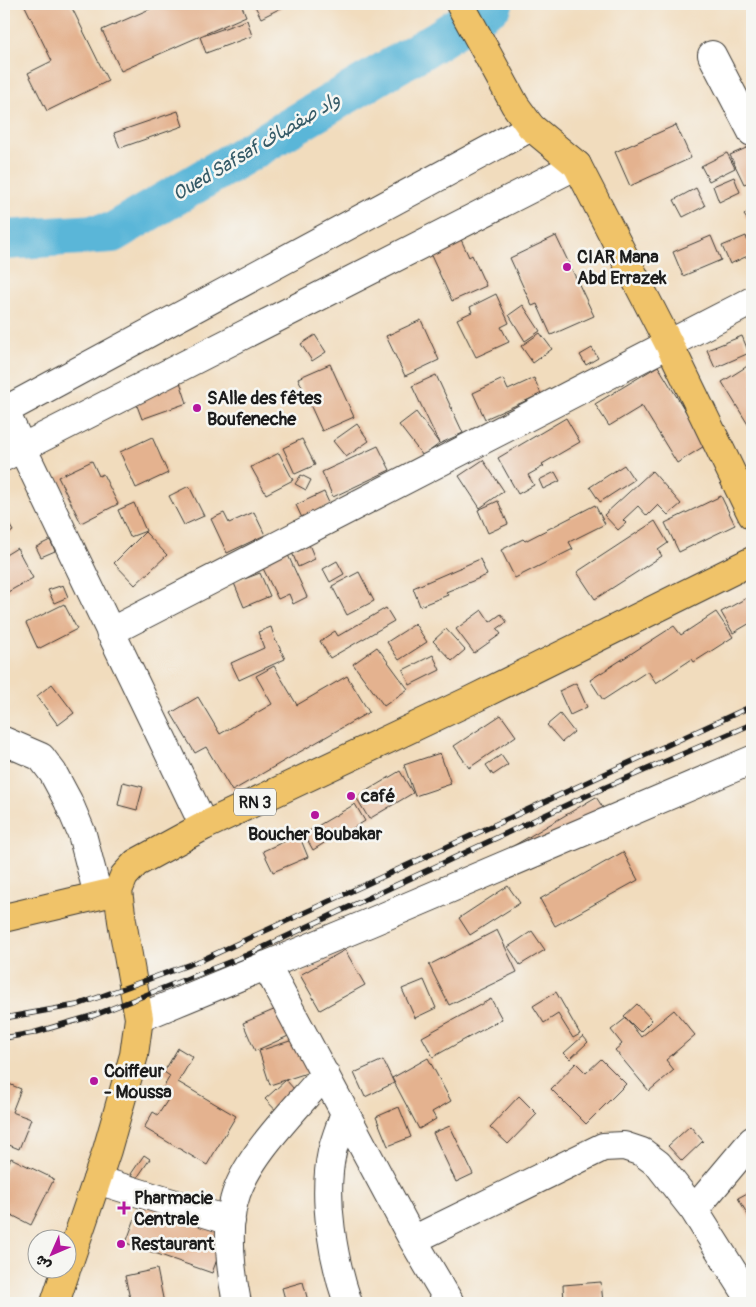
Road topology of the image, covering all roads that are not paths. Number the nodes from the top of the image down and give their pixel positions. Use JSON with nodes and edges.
{"nodes":[{"id":1,"x":460,"y":4,"type":"edge"},
{"id":2,"x":712,"y":55,"type":"dead end"},
{"id":3,"x":531,"y":127,"type":"junction"},
{"id":4,"x":752,"y":132,"type":"edge"},
{"id":5,"x":577,"y":165,"type":"junction"},
{"id":6,"x":752,"y":301,"type":"edge"},
{"id":7,"x":669,"y":344,"type":"junction"},
{"id":8,"x":4,"y":411,"type":"edge"},
{"id":9,"x":13,"y":453,"type":"edge"},
{"id":10,"x":752,"y":515,"type":"edge"},
{"id":11,"x":752,"y":561,"type":"edge"},
{"id":12,"x":110,"y":632,"type":"junction"},
{"id":13,"x":4,"y":741,"type":"edge"},
{"id":14,"x":752,"y":760,"type":"edge"},
{"id":15,"x":204,"y":826,"type":"junction"},
{"id":16,"x":108,"y":893,"type":"junction"},
{"id":17,"x":4,"y":918,"type":"edge"},
{"id":18,"x":266,"y":965,"type":"junction"},
{"id":19,"x":139,"y":1018,"type":"junction"},
{"id":20,"x":325,"y":1074,"type":"junction"},
{"id":21,"x":345,"y":1112,"type":"junction"},
{"id":22,"x":752,"y":1141,"type":"edge"},
{"id":23,"x":97,"y":1180,"type":"junction"},
{"id":24,"x":694,"y":1210,"type":"junction"},
{"id":25,"x":231,"y":1221,"type":"junction"},
{"id":26,"x":78,"y":1235,"type":"edge"},
{"id":27,"x":413,"y":1240,"type":"junction"},
{"id":28,"x":63,"y":1280,"type":"edge"},
{"id":29,"x":68,"y":1280,"type":"edge"},
{"id":30,"x":752,"y":1302,"type":"edge"},
{"id":31,"x":55,"y":1303,"type":"edge"},
{"id":32,"x":71,"y":1303,"type":"edge"},
{"id":33,"x":237,"y":1303,"type":"edge"},
{"id":34,"x":348,"y":1303,"type":"edge"},
{"id":35,"x":450,"y":1303,"type":"edge"}],
"edges":[{"from":1,"to":3,"type":"main road"},
{"from":2,"to":4,"type":"street"},
{"from":3,"to":5,"type":"main road"},
{"from":3,"to":8,"type":"street"},
{"from":5,"to":7,"type":"main road"},
{"from":5,"to":9,"type":"street"},
{"from":6,"to":7,"type":"street"},
{"from":7,"to":10,"type":"main road"},
{"from":7,"to":12,"type":"street"},
{"from":8,"to":9,"type":"street"},
{"from":9,"to":12,"type":"street"},
{"from":11,"to":15,"type":"main road","number":"RN 3"},
{"from":12,"to":15,"type":"street"},
{"from":13,"to":16,"type":"street"},
{"from":14,"to":18,"type":"street"},
{"from":15,"to":16,"type":"main road","number":"RN 3"},
{"from":16,"to":17,"type":"main road"},
{"from":16,"to":19,"type":"main road"},
{"from":18,"to":19,"type":"street"},
{"from":18,"to":20,"type":"street"},
{"from":19,"to":23,"type":"main road"},
{"from":20,"to":21,"type":"street"},
{"from":20,"to":25,"type":"street"},
{"from":21,"to":27,"type":"street"},
{"from":21,"to":34,"type":"street"},
{"from":22,"to":24,"type":"street"},
{"from":23,"to":25,"type":"street"},
{"from":23,"to":26,"type":"main road"},
{"from":24,"to":27,"type":"street"},
{"from":24,"to":30,"type":"street"},
{"from":25,"to":33,"type":"street"},
{"from":27,"to":35,"type":"street"},
{"from":28,"to":31,"type":"main road"},
{"from":29,"to":32,"type":"street"}]}
